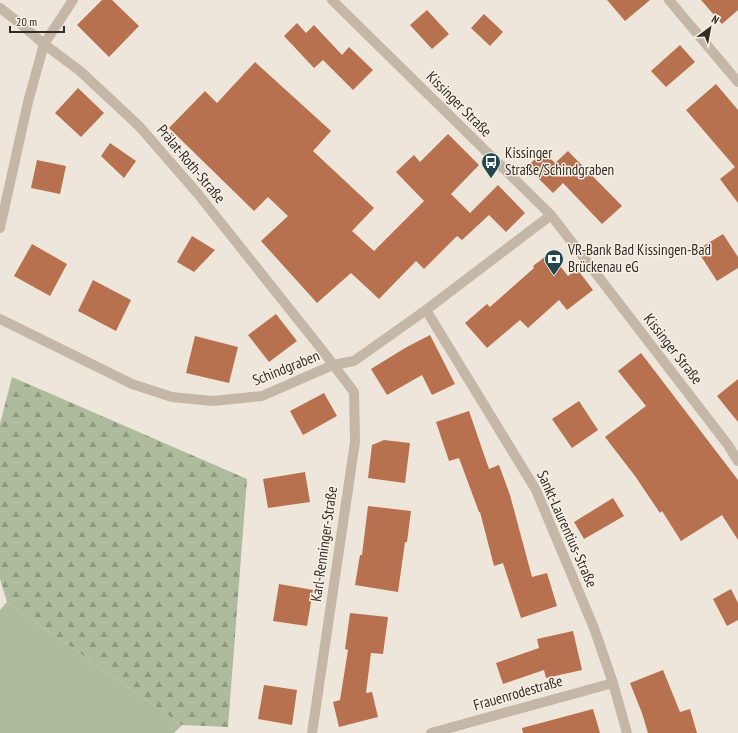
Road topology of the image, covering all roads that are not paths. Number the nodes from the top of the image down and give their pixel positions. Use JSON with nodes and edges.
{"nodes":[{"id":1,"x":73,"y":0,"type":"edge"},
{"id":2,"x":332,"y":0,"type":"edge"},
{"id":3,"x":670,"y":0,"type":"edge"},
{"id":4,"x":0,"y":8,"type":"edge"},
{"id":5,"x":44,"y":44,"type":"junction"},
{"id":6,"x":738,"y":82,"type":"edge"},
{"id":7,"x":1,"y":215,"type":"edge"},
{"id":8,"x":551,"y":215,"type":"junction"},
{"id":9,"x":0,"y":228,"type":"edge"},
{"id":10,"x":426,"y":310,"type":"junction"},
{"id":11,"x":0,"y":319,"type":"edge"},
{"id":12,"x":333,"y":365,"type":"junction"},
{"id":13,"x":738,"y":461,"type":"edge"},
{"id":14,"x":612,"y":683,"type":"junction"},
{"id":15,"x":312,"y":733,"type":"edge"},
{"id":16,"x":431,"y":733,"type":"edge"},
{"id":17,"x":627,"y":733,"type":"edge"}],
"edges":[{"from":1,"to":5,"type":"street"},
{"from":2,"to":8,"type":"street","name":"Kissinger Straße"},
{"from":3,"to":6,"type":"street"},
{"from":4,"to":5,"type":"street","name":"Prälat-Roth-Straße"},
{"from":5,"to":7,"type":"street"},
{"from":5,"to":12,"type":"street","name":"Prälat-Roth-Straße"},
{"from":7,"to":9,"type":"street"},
{"from":8,"to":10,"type":"street","name":"Schindgraben"},
{"from":8,"to":13,"type":"street","name":"Kissinger Straße"},
{"from":10,"to":12,"type":"street","name":"Schindgraben"},
{"from":10,"to":14,"type":"street","name":"Sankt-Laurentius-Straße"},
{"from":11,"to":12,"type":"street","name":"Schindgraben"},
{"from":12,"to":15,"type":"street","name":"Karl-Renninger-Straße"},
{"from":14,"to":16,"type":"street","name":"Frauenrodestraße"},
{"from":14,"to":17,"type":"street","name":"Sankt-Laurentius-Straße"}]}
